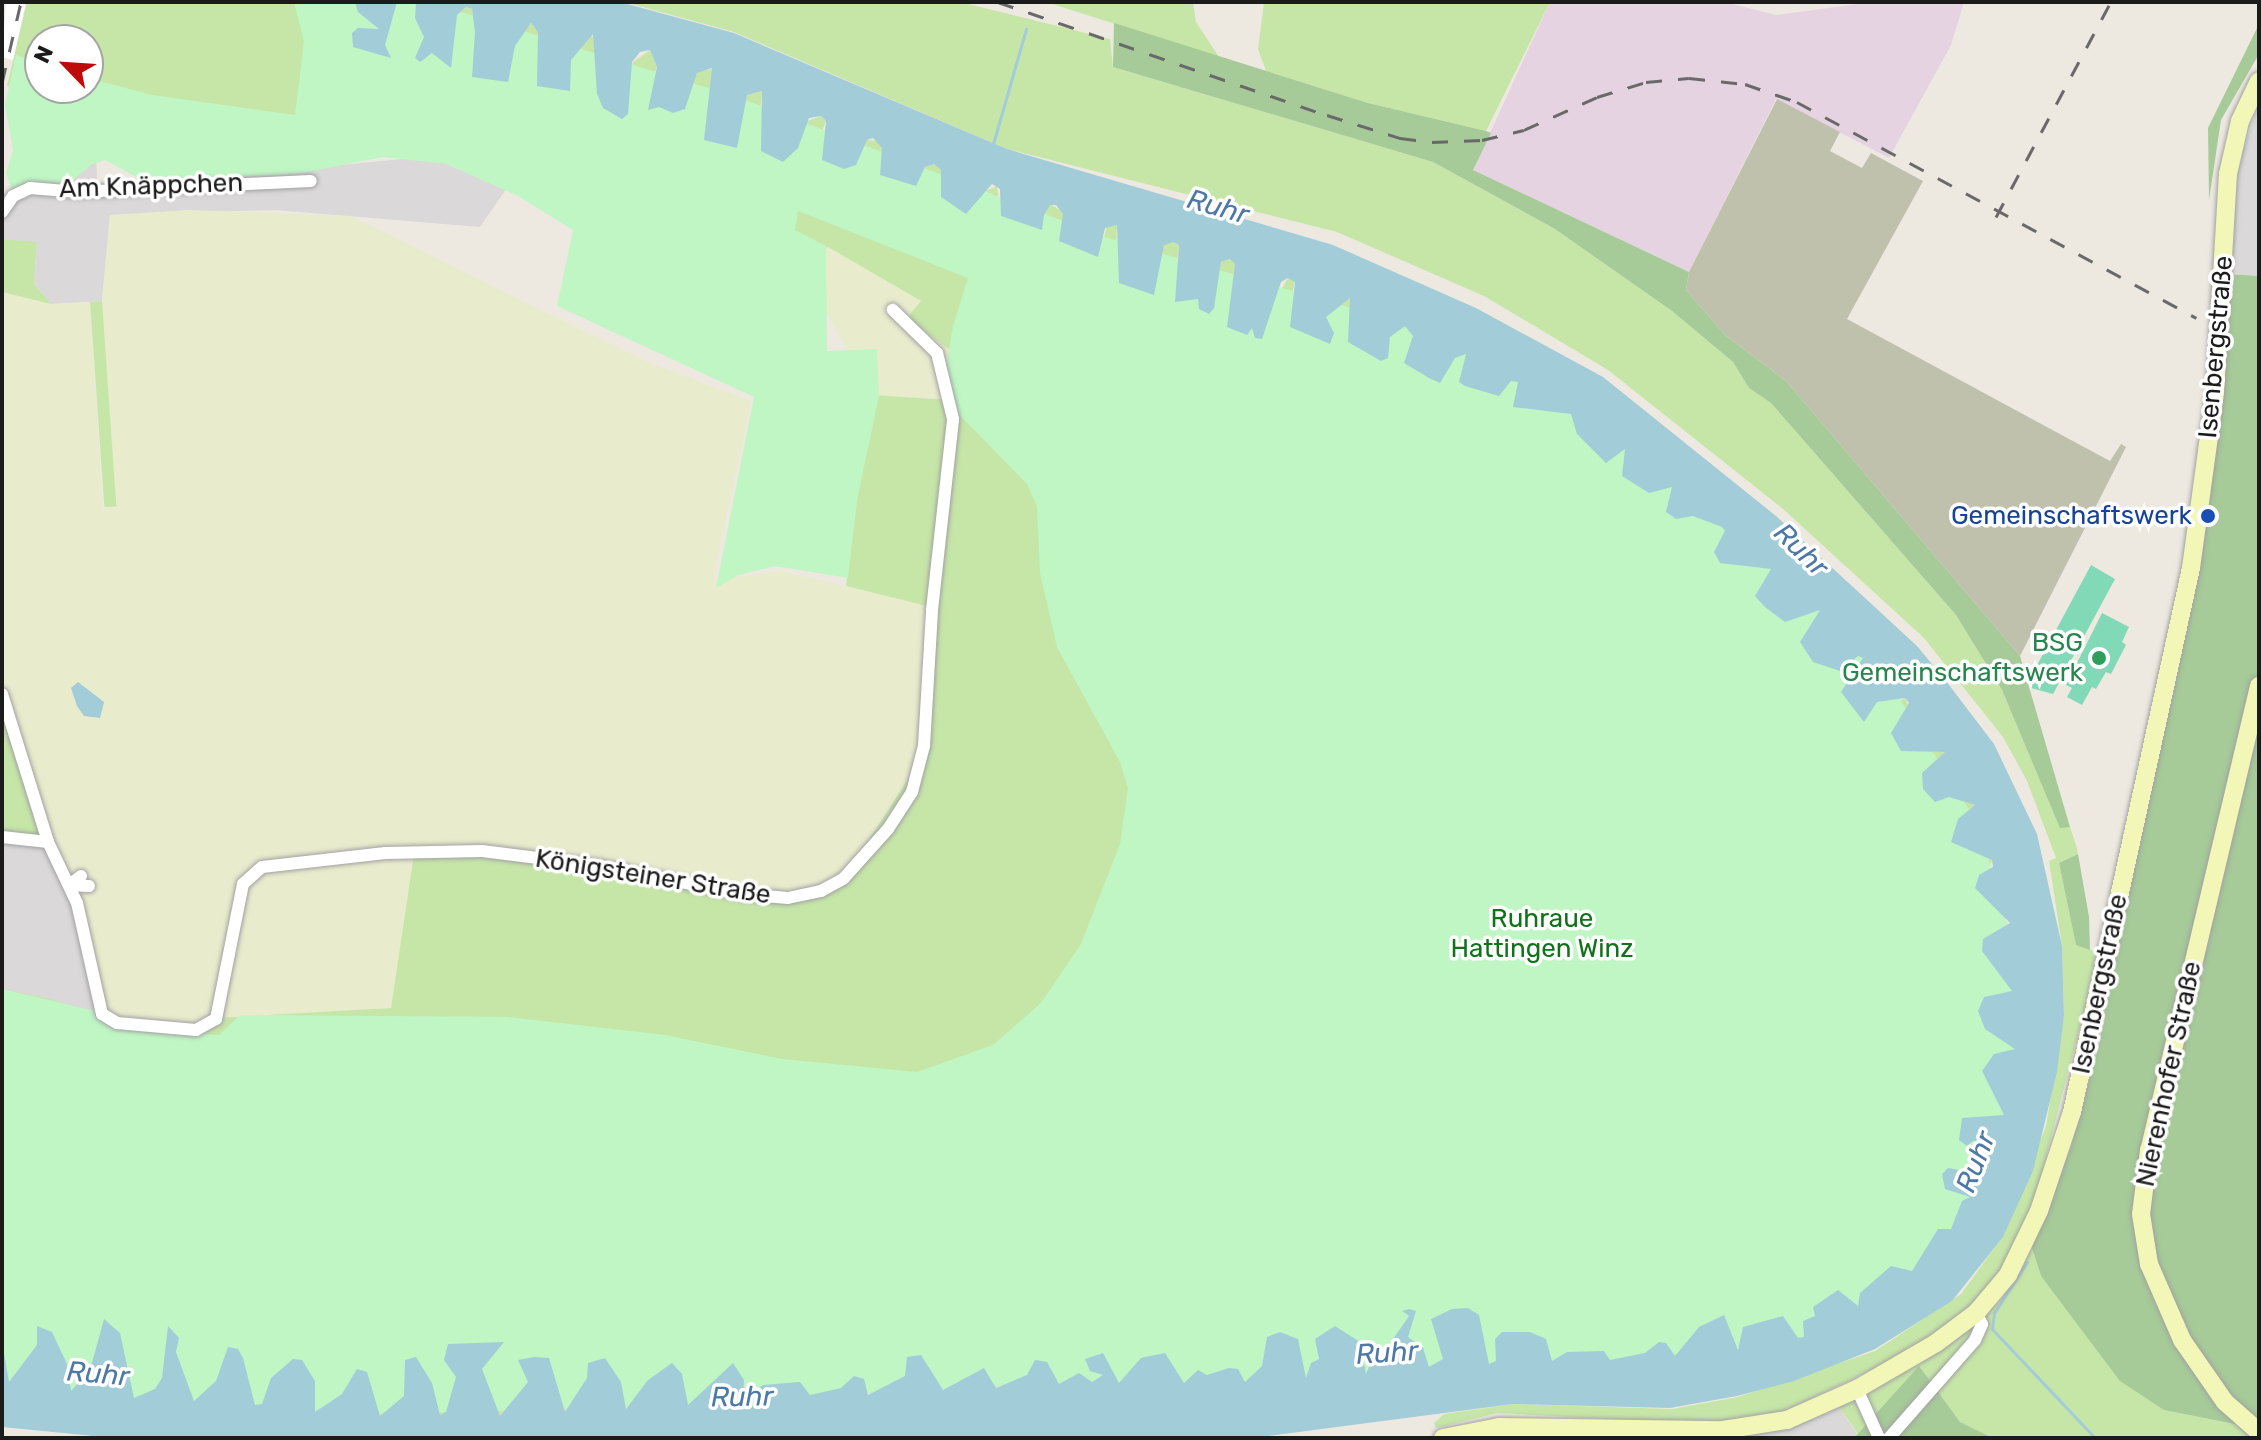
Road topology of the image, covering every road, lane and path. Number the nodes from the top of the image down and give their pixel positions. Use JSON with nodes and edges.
{"nodes":[{"id":1,"x":2259,"y":81,"type":"edge"},
{"id":2,"x":311,"y":181,"type":"dead end"},
{"id":3,"x":2,"y":212,"type":"edge"},
{"id":4,"x":893,"y":310,"type":"dead end"},
{"id":5,"x":2259,"y":686,"type":"edge"},
{"id":6,"x":2,"y":694,"type":"edge"},
{"id":7,"x":2,"y":837,"type":"edge"},
{"id":8,"x":48,"y":842,"type":"junction"},
{"id":9,"x":85,"y":881,"type":"dead end"},
{"id":10,"x":69,"y":885,"type":"junction"},
{"id":11,"x":1976,"y":1313,"type":"junction"},
{"id":12,"x":1857,"y":1389,"type":"junction"},
{"id":13,"x":2259,"y":1432,"type":"edge"},
{"id":14,"x":1443,"y":1438,"type":"edge"},
{"id":15,"x":1879,"y":1438,"type":"edge"},
{"id":16,"x":1889,"y":1438,"type":"edge"}],
"edges":[{"from":1,"to":11,"type":"main road","name":"Isenbergstraße"},
{"from":2,"to":3,"type":"street","name":"Am Knäppchen"},
{"from":4,"to":10,"type":"street","name":"Königsteiner Straße"},
{"from":5,"to":13,"type":"main road","name":"Nierenhofer Straße"},
{"from":6,"to":8,"type":"street","name":"Königsteiner Straße"},
{"from":7,"to":8,"type":"street"},
{"from":8,"to":10,"type":"street","name":"Königsteiner Straße"},
{"from":9,"to":10,"type":"street"},
{"from":11,"to":12,"type":"main road","name":"Isenbergstraße"},
{"from":11,"to":16,"type":"street"},
{"from":12,"to":14,"type":"main road","name":"Isenbergstraße"},
{"from":12,"to":15,"type":"street"}]}
